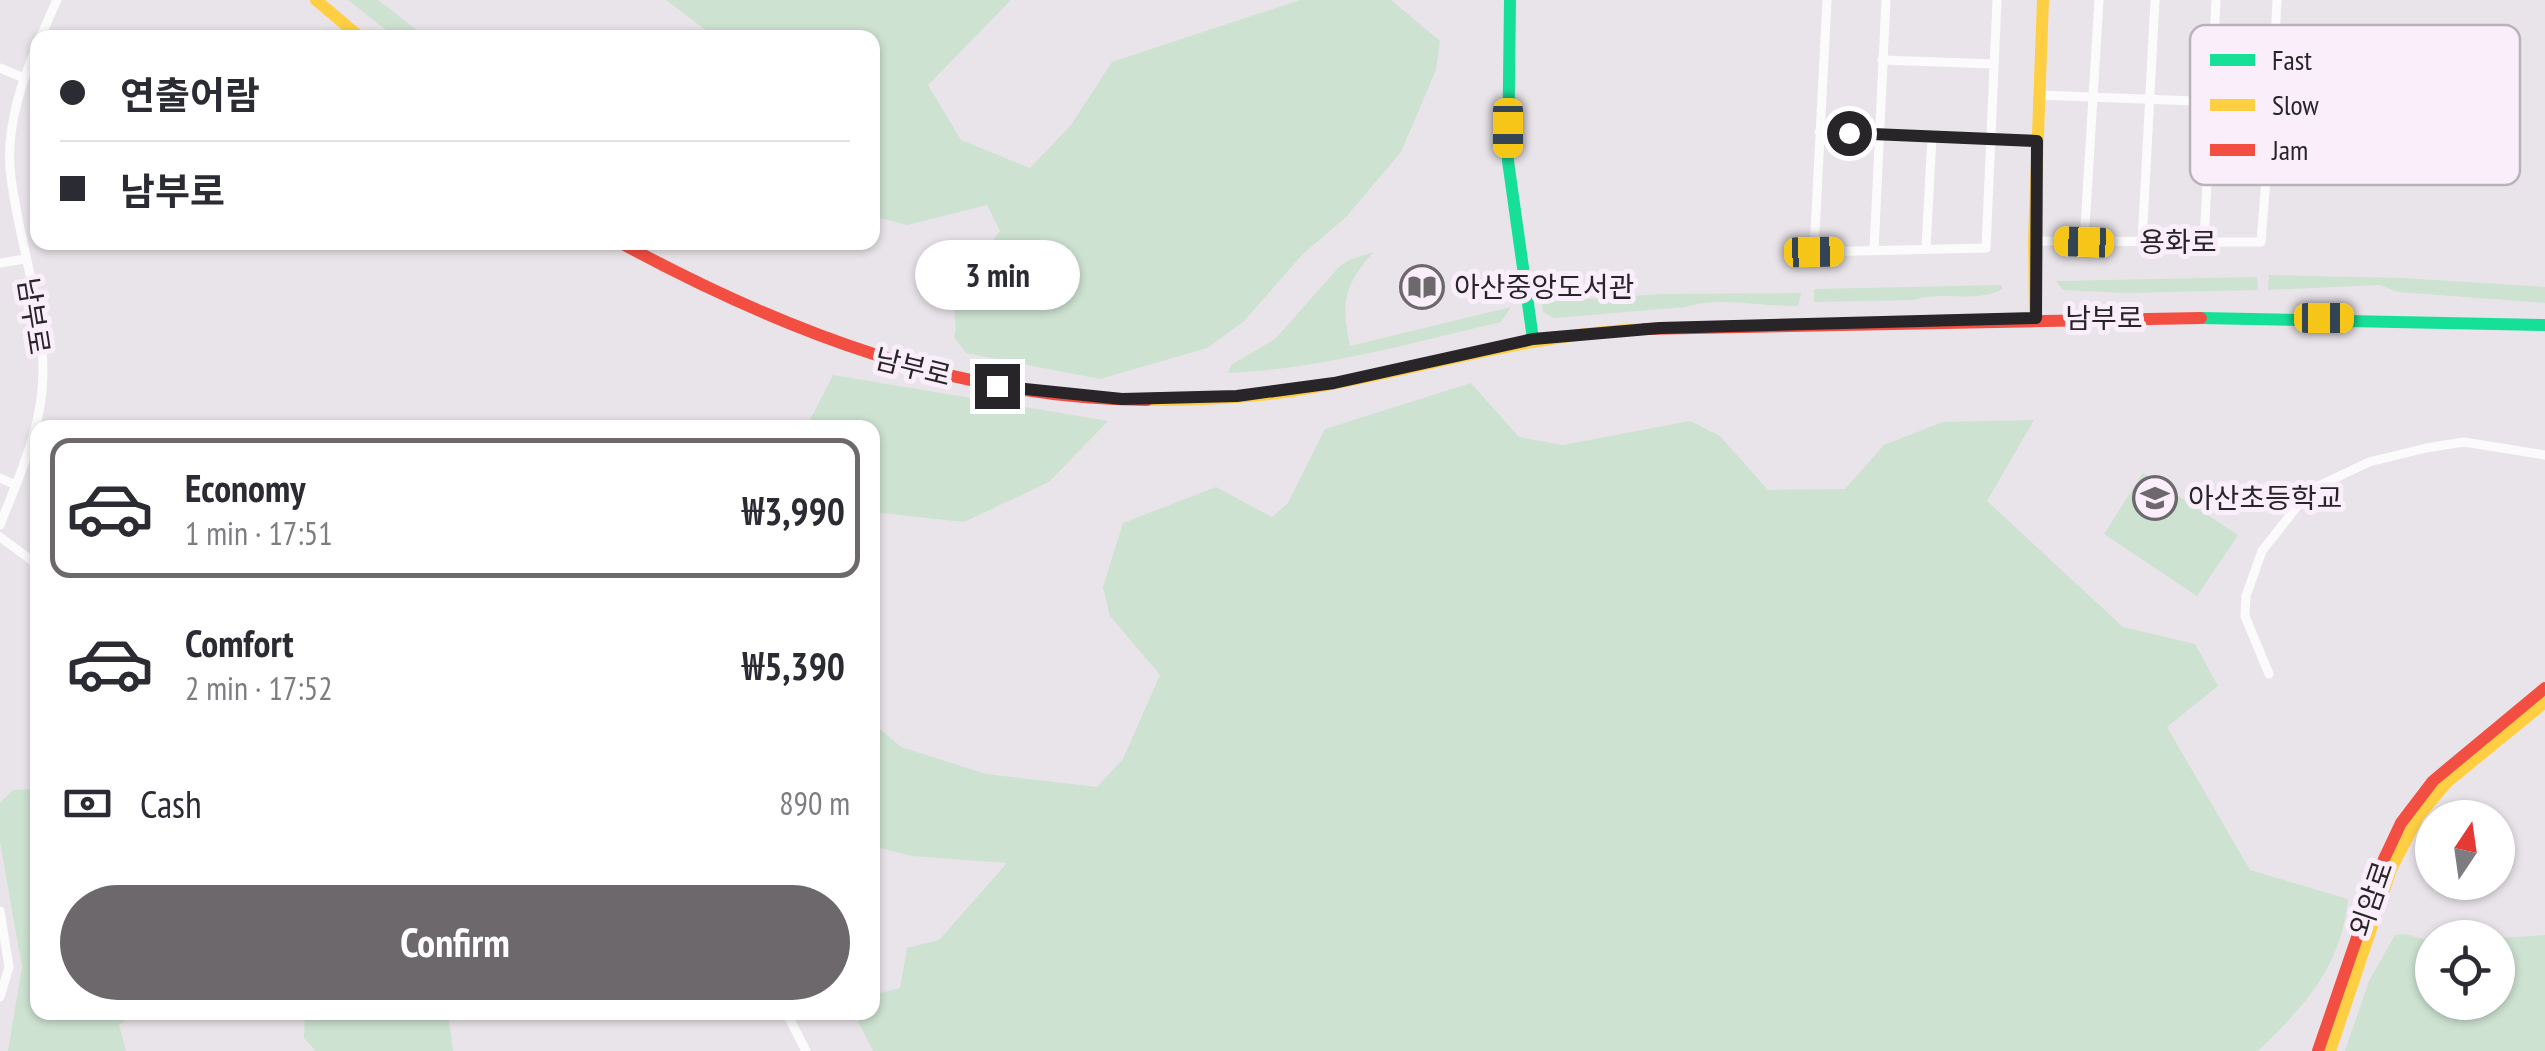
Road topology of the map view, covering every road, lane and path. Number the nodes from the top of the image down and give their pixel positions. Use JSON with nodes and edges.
{"nodes":[{"id":1,"x":57,"y":0,"type":"edge"},
{"id":2,"x":316,"y":0,"type":"edge"},
{"id":3,"x":1510,"y":0,"type":"edge"},
{"id":4,"x":1827,"y":0,"type":"edge"},
{"id":5,"x":1886,"y":0,"type":"edge"},
{"id":6,"x":1997,"y":0,"type":"edge"},
{"id":7,"x":2044,"y":0,"type":"edge"},
{"id":8,"x":2098,"y":0,"type":"edge"},
{"id":9,"x":2155,"y":0,"type":"edge"},
{"id":10,"x":2216,"y":0,"type":"edge"},
{"id":11,"x":2277,"y":0,"type":"edge"},
{"id":12,"x":2215,"y":25,"type":"edge"},
{"id":13,"x":2276,"y":25,"type":"edge"},
{"id":14,"x":44,"y":30,"type":"edge"},
{"id":15,"x":352,"y":30,"type":"edge"},
{"id":16,"x":1882,"y":60,"type":"junction"},
{"id":17,"x":30,"y":63,"type":"edge"},
{"id":18,"x":1994,"y":64,"type":"junction"},
{"id":19,"x":0,"y":68,"type":"edge"},
{"id":20,"x":24,"y":78,"type":"junction"},
{"id":21,"x":2039,"y":95,"type":"junction"},
{"id":22,"x":2094,"y":97,"type":"junction"},
{"id":23,"x":2151,"y":99,"type":"junction"},
{"id":24,"x":2190,"y":101,"type":"edge"},
{"id":25,"x":1819,"y":132,"type":"junction"},
{"id":26,"x":1879,"y":134,"type":"junction"},
{"id":27,"x":1932,"y":137,"type":"junction"},
{"id":28,"x":1990,"y":138,"type":"junction"},
{"id":29,"x":2037,"y":141,"type":"junction"},
{"id":30,"x":2207,"y":185,"type":"edge"},
{"id":31,"x":2266,"y":185,"type":"edge"},
{"id":32,"x":15,"y":199,"type":"junction"},
{"id":33,"x":0,"y":201,"type":"edge"},
{"id":34,"x":2034,"y":241,"type":"junction"},
{"id":35,"x":2084,"y":242,"type":"junction"},
{"id":36,"x":2204,"y":242,"type":"junction"},
{"id":37,"x":2142,"y":243,"type":"junction"},
{"id":38,"x":1926,"y":248,"type":"junction"},
{"id":39,"x":634,"y":250,"type":"edge"},
{"id":40,"x":1874,"y":250,"type":"junction"},
{"id":41,"x":25,"y":258,"type":"junction"},
{"id":42,"x":0,"y":263,"type":"edge"},
{"id":43,"x":2036,"y":318,"type":"junction"},
{"id":44,"x":2545,"y":324,"type":"edge"},
{"id":45,"x":1533,"y":339,"type":"junction"},
{"id":46,"x":37,"y":420,"type":"edge"},
{"id":47,"x":30,"y":441,"type":"edge"},
{"id":48,"x":2545,"y":455,"type":"edge"},
{"id":49,"x":0,"y":478,"type":"edge"},
{"id":50,"x":16,"y":484,"type":"junction"},
{"id":51,"x":0,"y":526,"type":"edge"},
{"id":52,"x":0,"y":538,"type":"edge"},
{"id":53,"x":30,"y":559,"type":"edge"},
{"id":54,"x":2269,"y":674,"type":"dead end"},
{"id":55,"x":2545,"y":688,"type":"edge"},
{"id":56,"x":2545,"y":702,"type":"edge"},
{"id":57,"x":0,"y":911,"type":"edge"},
{"id":58,"x":0,"y":997,"type":"edge"},
{"id":59,"x":790,"y":1020,"type":"edge"},
{"id":60,"x":806,"y":1051,"type":"edge"},
{"id":61,"x":2318,"y":1051,"type":"edge"},
{"id":62,"x":2330,"y":1051,"type":"edge"}],
"edges":[{"from":1,"to":14,"type":"street","name":"남부로"},
{"from":2,"to":15,"type":"street"},
{"from":3,"to":45,"type":"street"},
{"from":4,"to":25,"type":"street"},
{"from":5,"to":16,"type":"street"},
{"from":6,"to":18,"type":"street"},
{"from":7,"to":21,"type":"street"},
{"from":8,"to":22,"type":"street"},
{"from":9,"to":23,"type":"street"},
{"from":10,"to":12,"type":"street"},
{"from":11,"to":13,"type":"street"},
{"from":16,"to":18,"type":"street"},
{"from":16,"to":26,"type":"street"},
{"from":17,"to":20,"type":"street","name":"남부로"},
{"from":18,"to":28,"type":"street"},
{"from":19,"to":20,"type":"street"},
{"from":20,"to":32,"type":"street","name":"남부로"},
{"from":21,"to":22,"type":"street"},
{"from":21,"to":29,"type":"street"},
{"from":22,"to":23,"type":"street"},
{"from":22,"to":35,"type":"street"},
{"from":23,"to":24,"type":"street"},
{"from":23,"to":37,"type":"street"},
{"from":25,"to":26,"type":"street"},
{"from":25,"to":40,"type":"street"},
{"from":26,"to":27,"type":"street"},
{"from":26,"to":40,"type":"street"},
{"from":27,"to":28,"type":"street"},
{"from":27,"to":38,"type":"street"},
{"from":28,"to":29,"type":"street"},
{"from":28,"to":38,"type":"street"},
{"from":29,"to":34,"type":"street"},
{"from":30,"to":36,"type":"street"},
{"from":31,"to":36,"type":"street","name":"용화로"},
{"from":32,"to":33,"type":"street"},
{"from":32,"to":41,"type":"street","name":"남부로"},
{"from":34,"to":35,"type":"street","name":"용화로"},
{"from":34,"to":43,"type":"street"},
{"from":35,"to":37,"type":"street","name":"용화로"},
{"from":36,"to":37,"type":"street","name":"용화로"},
{"from":38,"to":40,"type":"street"},
{"from":39,"to":45,"type":"street","name":"남부로"},
{"from":41,"to":42,"type":"street"},
{"from":41,"to":46,"type":"street","name":"남부로"},
{"from":43,"to":44,"type":"street","name":"남부로"},
{"from":43,"to":45,"type":"street","name":"남부로"},
{"from":47,"to":50,"type":"street","name":"남부로"},
{"from":48,"to":54,"type":"street"},
{"from":49,"to":50,"type":"street"},
{"from":50,"to":51,"type":"street","name":"남부로"},
{"from":52,"to":53,"type":"street"},
{"from":55,"to":61,"type":"street","name":"외암로"},
{"from":56,"to":62,"type":"street","name":"외암로"},
{"from":57,"to":58,"type":"street"},
{"from":59,"to":60,"type":"street"}]}
